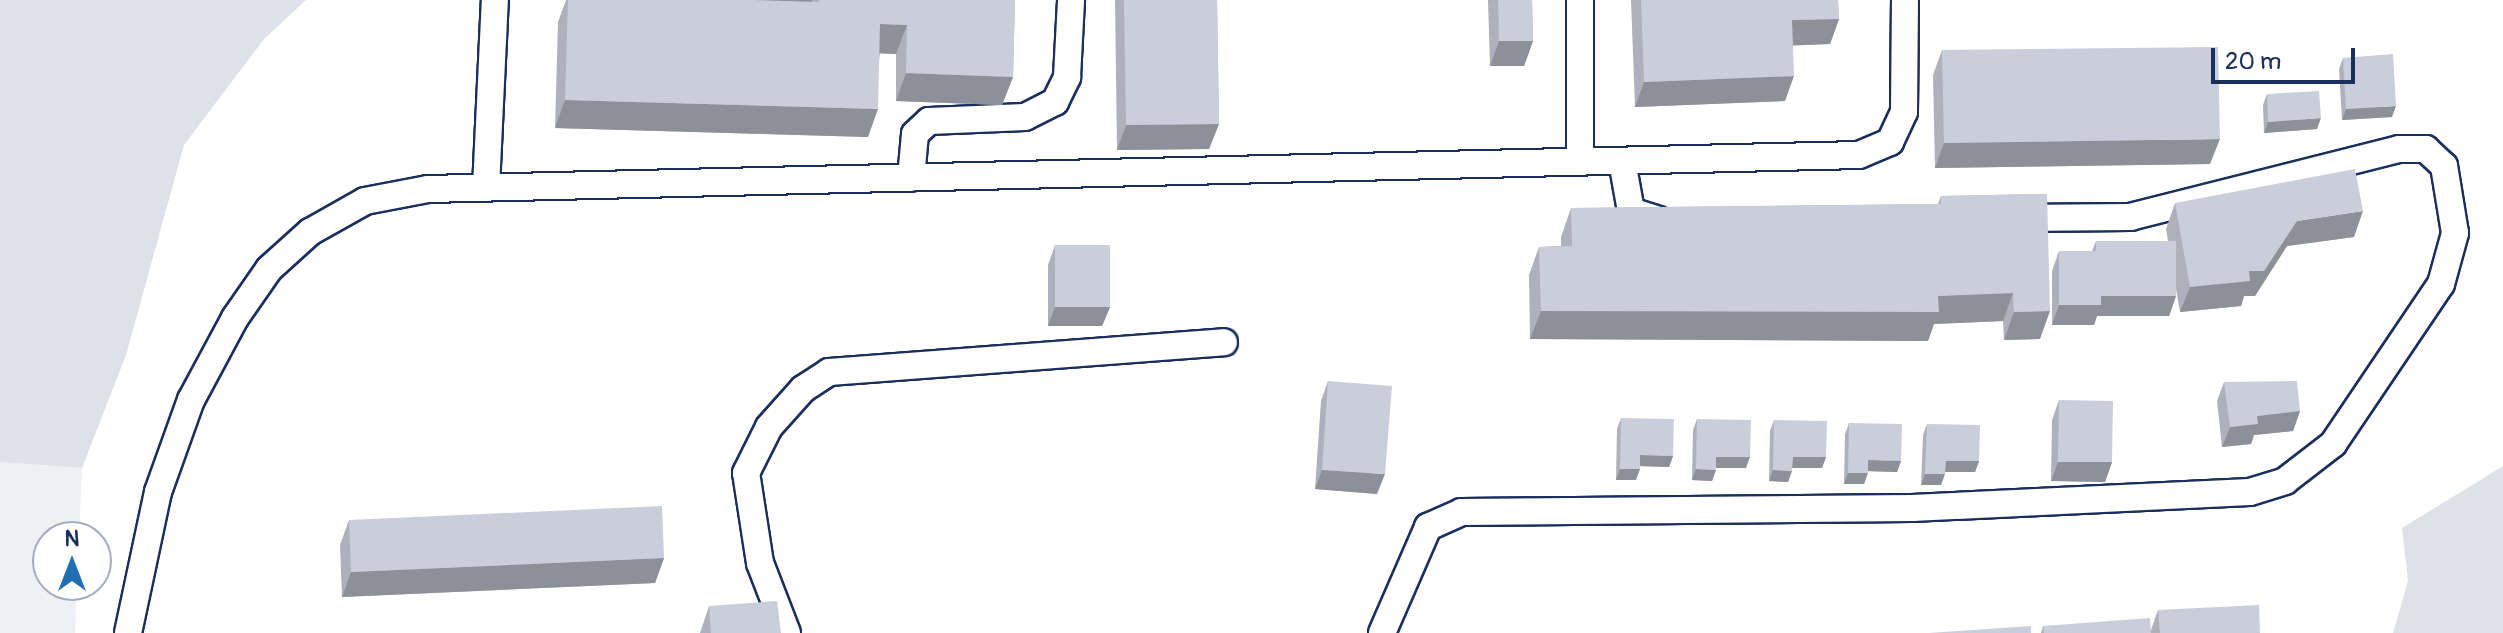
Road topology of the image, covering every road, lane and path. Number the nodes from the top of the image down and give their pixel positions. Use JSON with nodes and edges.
{"nodes":[{"id":1,"x":495,"y":0,"type":"edge"},
{"id":2,"x":1071,"y":0,"type":"edge"},
{"id":3,"x":1580,"y":0,"type":"edge"},
{"id":4,"x":1905,"y":0,"type":"edge"},
{"id":5,"x":1622,"y":161,"type":"junction"},
{"id":6,"x":1580,"y":162,"type":"junction"},
{"id":7,"x":911,"y":178,"type":"junction"},
{"id":8,"x":486,"y":188,"type":"junction"},
{"id":9,"x":1990,"y":218,"type":"edge"},
{"id":10,"x":1691,"y":220,"type":"edge"},
{"id":11,"x":1224,"y":342,"type":"dead end"},
{"id":12,"x":128,"y":633,"type":"edge"},
{"id":13,"x":787,"y":633,"type":"edge"},
{"id":14,"x":1382,"y":633,"type":"edge"}],
"edges":[{"from":1,"to":8,"type":"lane"},
{"from":2,"to":7,"type":"lane"},
{"from":3,"to":6,"type":"lane"},
{"from":4,"to":5,"type":"lane"},
{"from":5,"to":6,"type":"lane"},
{"from":5,"to":10,"type":"lane"},
{"from":6,"to":7,"type":"lane"},
{"from":7,"to":8,"type":"lane"},
{"from":8,"to":12,"type":"lane"},
{"from":9,"to":14,"type":"lane"},
{"from":11,"to":13,"type":"lane"}]}
